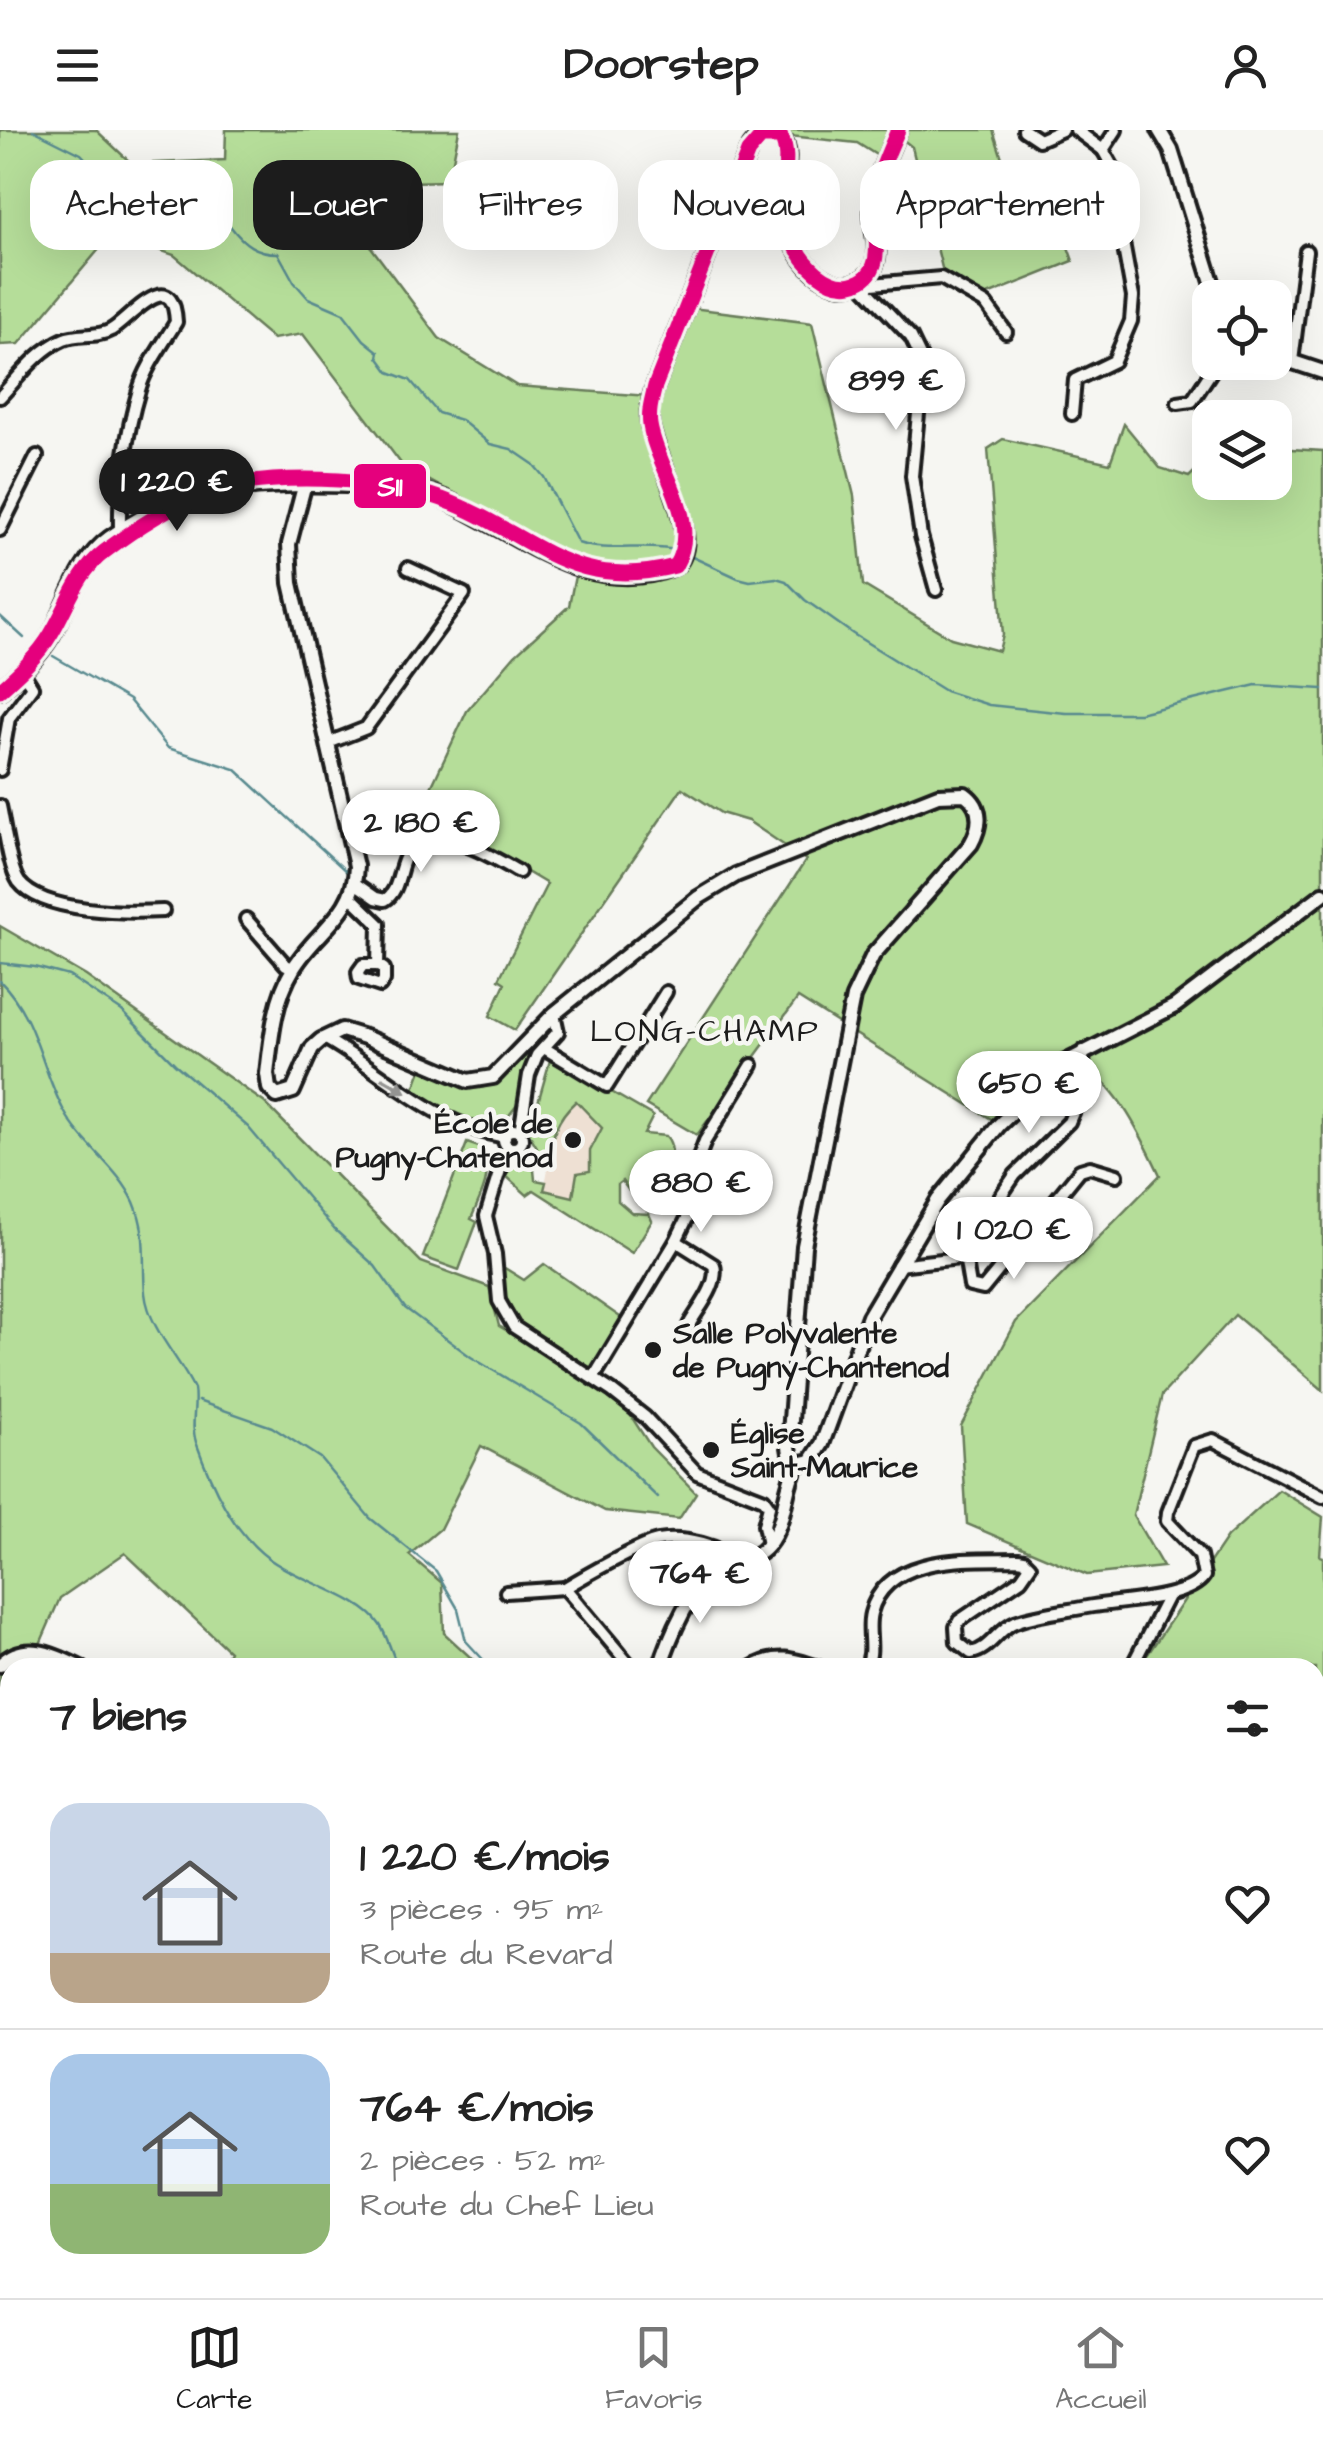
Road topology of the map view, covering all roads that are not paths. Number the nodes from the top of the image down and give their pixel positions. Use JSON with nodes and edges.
{"nodes":[{"id":1,"x":898,"y":130,"type":"edge"},
{"id":2,"x":1024,"y":130,"type":"edge"},
{"id":3,"x":1062,"y":130,"type":"edge"},
{"id":4,"x":1076,"y":130,"type":"edge"},
{"id":5,"x":1116,"y":130,"type":"edge"},
{"id":6,"x":1159,"y":130,"type":"edge"},
{"id":7,"x":1103,"y":150,"type":"junction"},
{"id":8,"x":1306,"y":251,"type":"dead end"},
{"id":9,"x":861,"y":280,"type":"junction"},
{"id":10,"x":1211,"y":280,"type":"edge"},
{"id":11,"x":1006,"y":332,"type":"dead end"},
{"id":12,"x":1292,"y":362,"type":"joint"},
{"id":13,"x":1323,"y":372,"type":"edge"},
{"id":14,"x":1206,"y":380,"type":"edge"},
{"id":15,"x":0,"y":398,"type":"edge"},
{"id":16,"x":1178,"y":403,"type":"dead end"},
{"id":17,"x":1072,"y":414,"type":"dead end"},
{"id":18,"x":38,"y":456,"type":"dead end"},
{"id":19,"x":305,"y":483,"type":"junction"},
{"id":20,"x":0,"y":530,"type":"edge"},
{"id":21,"x":127,"y":531,"type":"junction"},
{"id":22,"x":408,"y":568,"type":"dead end"},
{"id":23,"x":936,"y":590,"type":"dead end"},
{"id":24,"x":22,"y":671,"type":"junction"},
{"id":25,"x":0,"y":690,"type":"edge"},
{"id":26,"x":328,"y":743,"type":"junction"},
{"id":27,"x":0,"y":770,"type":"edge"},
{"id":28,"x":0,"y":806,"type":"edge"},
{"id":29,"x":518,"y":872,"type":"dead end"},
{"id":30,"x":354,"y":891,"type":"junction"},
{"id":31,"x":1323,"y":894,"type":"edge"},
{"id":32,"x":163,"y":911,"type":"dead end"},
{"id":33,"x":246,"y":919,"type":"dead end"},
{"id":34,"x":378,"y":965,"type":"dead end"},
{"id":35,"x":293,"y":968,"type":"junction"},
{"id":36,"x":666,"y":992,"type":"dead end"},
{"id":37,"x":551,"y":1018,"type":"junction"},
{"id":38,"x":324,"y":1038,"type":"junction"},
{"id":39,"x":548,"y":1044,"type":"junction"},
{"id":40,"x":1083,"y":1050,"type":"junction"},
{"id":41,"x":752,"y":1065,"type":"dead end"},
{"id":42,"x":511,"y":1138,"type":"junction"},
{"id":43,"x":1118,"y":1175,"type":"dead end"},
{"id":44,"x":986,"y":1219,"type":"dead end"},
{"id":45,"x":676,"y":1241,"type":"junction"},
{"id":46,"x":898,"y":1265,"type":"junction"},
{"id":47,"x":689,"y":1324,"type":"dead end"},
{"id":48,"x":594,"y":1377,"type":"junction"},
{"id":49,"x":797,"y":1464,"type":"junction"},
{"id":50,"x":1323,"y":1497,"type":"edge"},
{"id":51,"x":768,"y":1545,"type":"junction"},
{"id":52,"x":740,"y":1563,"type":"junction"},
{"id":53,"x":565,"y":1588,"type":"junction"},
{"id":54,"x":506,"y":1592,"type":"dead end"},
{"id":55,"x":1168,"y":1596,"type":"junction"},
{"id":56,"x":7,"y":1658,"type":"edge"},
{"id":57,"x":53,"y":1658,"type":"edge"},
{"id":58,"x":624,"y":1658,"type":"edge"},
{"id":59,"x":664,"y":1658,"type":"edge"},
{"id":60,"x":869,"y":1658,"type":"edge"},
{"id":61,"x":1136,"y":1658,"type":"edge"}],
"edges":[{"from":1,"to":9,"type":"main road"},
{"from":2,"to":3,"type":"street"},
{"from":4,"to":7,"type":"street"},
{"from":5,"to":7,"type":"street"},
{"from":6,"to":10,"type":"street"},
{"from":7,"to":17,"type":"street"},
{"from":8,"to":12,"type":"street"},
{"from":9,"to":11,"type":"street"},
{"from":9,"to":19,"type":"main road"},
{"from":9,"to":23,"type":"street"},
{"from":12,"to":13,"type":"street"},
{"from":14,"to":16,"type":"street"},
{"from":15,"to":21,"type":"street"},
{"from":18,"to":20,"type":"street"},
{"from":19,"to":21,"type":"main road"},
{"from":19,"to":26,"type":"street"},
{"from":21,"to":24,"type":"main road"},
{"from":22,"to":26,"type":"street"},
{"from":24,"to":25,"type":"main road"},
{"from":24,"to":27,"type":"street"},
{"from":26,"to":30,"type":"street"},
{"from":28,"to":32,"type":"street"},
{"from":29,"to":30,"type":"street"},
{"from":30,"to":34,"type":"street"},
{"from":30,"to":35,"type":"street"},
{"from":31,"to":40,"type":"street"},
{"from":33,"to":35,"type":"street"},
{"from":35,"to":38,"type":"street"},
{"from":36,"to":39,"type":"street"},
{"from":37,"to":38,"type":"street"},
{"from":37,"to":39,"type":"street"},
{"from":37,"to":49,"type":"street"},
{"from":38,"to":42,"type":"street","one_way":true},
{"from":39,"to":42,"type":"street"},
{"from":40,"to":44,"type":"street"},
{"from":40,"to":46,"type":"street"},
{"from":41,"to":45,"type":"street"},
{"from":42,"to":48,"type":"street"},
{"from":43,"to":46,"type":"street"},
{"from":45,"to":47,"type":"street"},
{"from":45,"to":48,"type":"street"},
{"from":46,"to":49,"type":"street"},
{"from":48,"to":51,"type":"street"},
{"from":49,"to":51,"type":"street"},
{"from":50,"to":55,"type":"street"},
{"from":51,"to":52,"type":"street"},
{"from":52,"to":53,"type":"street"},
{"from":52,"to":59,"type":"street"},
{"from":53,"to":54,"type":"street"},
{"from":53,"to":58,"type":"street"},
{"from":55,"to":60,"type":"street"},
{"from":55,"to":61,"type":"street"},
{"from":56,"to":57,"type":"street"}]}
